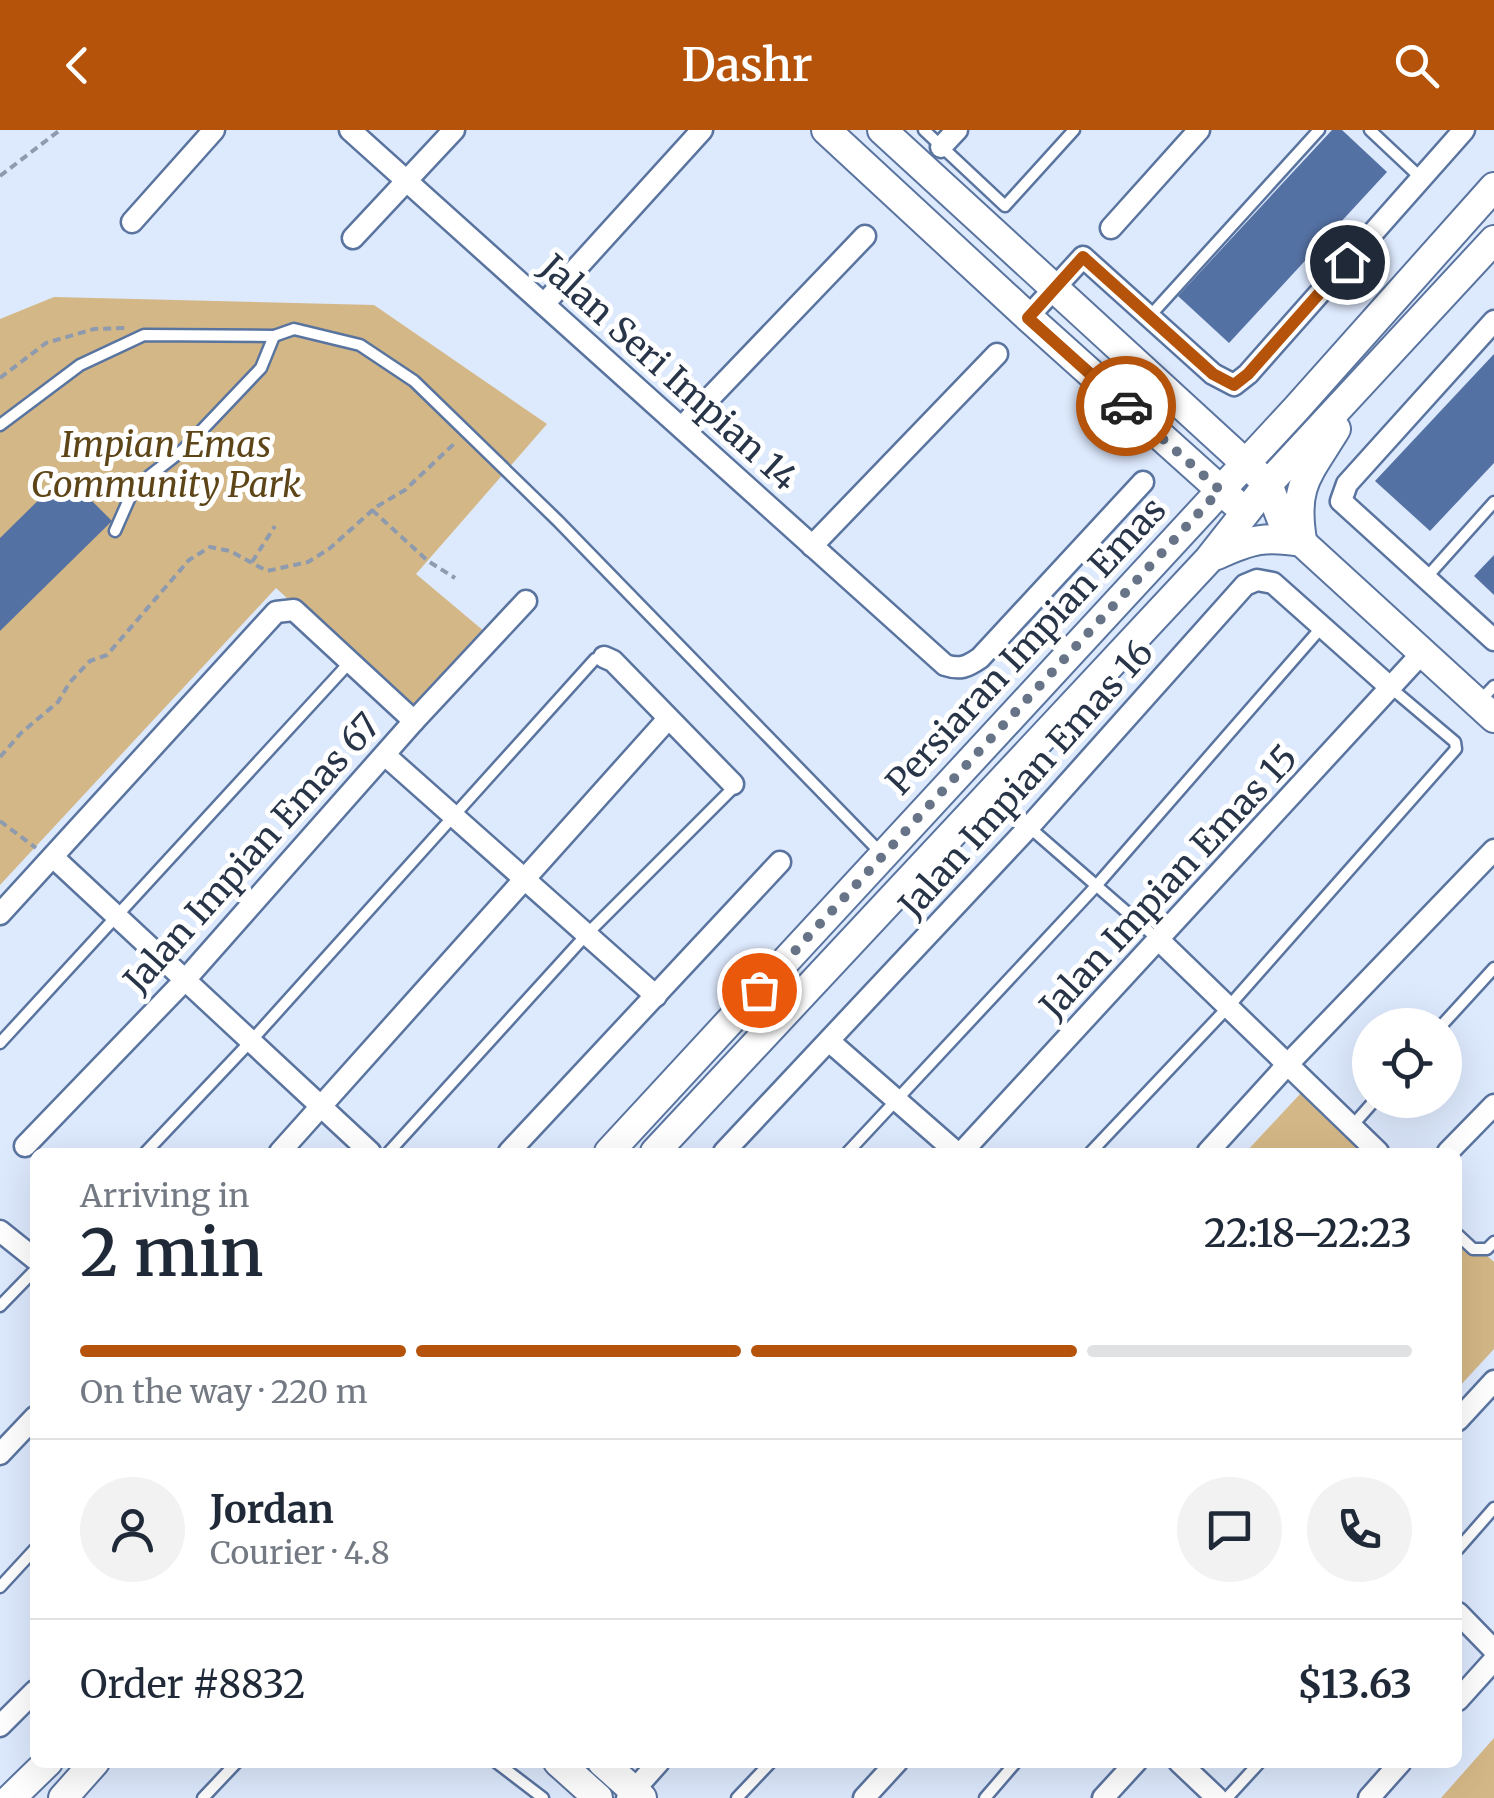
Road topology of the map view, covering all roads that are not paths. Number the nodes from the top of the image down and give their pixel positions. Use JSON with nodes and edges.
{"nodes":[{"id":1,"x":214,"y":130,"type":"edge"},
{"id":2,"x":350,"y":130,"type":"edge"},
{"id":3,"x":454,"y":130,"type":"edge"},
{"id":4,"x":702,"y":130,"type":"edge"},
{"id":5,"x":826,"y":130,"type":"edge"},
{"id":6,"x":882,"y":130,"type":"edge"},
{"id":7,"x":924,"y":130,"type":"edge"},
{"id":8,"x":957,"y":130,"type":"edge"},
{"id":9,"x":1074,"y":130,"type":"edge"},
{"id":10,"x":1199,"y":130,"type":"edge"},
{"id":11,"x":1320,"y":130,"type":"edge"},
{"id":12,"x":1370,"y":130,"type":"edge"},
{"id":13,"x":1464,"y":130,"type":"edge"},
{"id":14,"x":941,"y":147,"type":"junction"},
{"id":15,"x":916,"y":161,"type":"junction"},
{"id":16,"x":1421,"y":178,"type":"junction"},
{"id":17,"x":407,"y":180,"type":"junction"},
{"id":18,"x":1494,"y":187,"type":"edge"},
{"id":19,"x":888,"y":190,"type":"junction"},
{"id":20,"x":972,"y":213,"type":"junction"},
{"id":21,"x":132,"y":222,"type":"dead end"},
{"id":22,"x":1111,"y":228,"type":"dead end"},
{"id":23,"x":865,"y":236,"type":"dead end"},
{"id":24,"x":352,"y":238,"type":"dead end"},
{"id":25,"x":1494,"y":240,"type":"edge"},
{"id":26,"x":945,"y":242,"type":"junction"},
{"id":27,"x":1054,"y":288,"type":"junction"},
{"id":28,"x":544,"y":304,"type":"junction"},
{"id":29,"x":1149,"y":317,"type":"junction"},
{"id":30,"x":1028,"y":318,"type":"junction"},
{"id":31,"x":1494,"y":321,"type":"edge"},
{"id":32,"x":274,"y":336,"type":"junction"},
{"id":33,"x":996,"y":354,"type":"dead end"},
{"id":34,"x":1367,"y":380,"type":"junction"},
{"id":35,"x":0,"y":425,"type":"edge"},
{"id":36,"x":682,"y":426,"type":"junction"},
{"id":37,"x":1245,"y":463,"type":"junction"},
{"id":38,"x":1143,"y":482,"type":"dead end"},
{"id":39,"x":1268,"y":484,"type":"junction"},
{"id":40,"x":1220,"y":490,"type":"junction"},
{"id":41,"x":1494,"y":502,"type":"edge"},
{"id":42,"x":1246,"y":513,"type":"junction"},
{"id":43,"x":115,"y":531,"type":"dead end"},
{"id":44,"x":1293,"y":534,"type":"junction"},
{"id":45,"x":812,"y":546,"type":"junction"},
{"id":46,"x":1209,"y":559,"type":"junction"},
{"id":47,"x":1426,"y":578,"type":"junction"},
{"id":48,"x":526,"y":601,"type":"dead end"},
{"id":49,"x":1322,"y":628,"type":"junction"},
{"id":50,"x":1494,"y":640,"type":"edge"},
{"id":51,"x":1422,"y":653,"type":"junction"},
{"id":52,"x":604,"y":657,"type":"joint"},
{"id":53,"x":350,"y":662,"type":"junction"},
{"id":54,"x":1391,"y":688,"type":"junction"},
{"id":55,"x":1489,"y":702,"type":"edge"},
{"id":56,"x":668,"y":720,"type":"junction"},
{"id":57,"x":414,"y":721,"type":"junction"},
{"id":58,"x":386,"y":756,"type":"junction"},
{"id":59,"x":733,"y":784,"type":"joint"},
{"id":60,"x":454,"y":816,"type":"junction"},
{"id":61,"x":1029,"y":827,"type":"junction"},
{"id":62,"x":1494,"y":850,"type":"edge"},
{"id":63,"x":884,"y":855,"type":"junction"},
{"id":64,"x":52,"y":858,"type":"junction"},
{"id":65,"x":780,"y":862,"type":"dead end"},
{"id":66,"x":524,"y":879,"type":"junction"},
{"id":67,"x":1096,"y":886,"type":"junction"},
{"id":68,"x":0,"y":914,"type":"edge"},
{"id":69,"x":117,"y":916,"type":"junction"},
{"id":70,"x":587,"y":934,"type":"junction"},
{"id":71,"x":1160,"y":941,"type":"junction"},
{"id":72,"x":1494,"y":968,"type":"edge"},
{"id":73,"x":184,"y":980,"type":"junction"},
{"id":74,"x":656,"y":996,"type":"junction"},
{"id":75,"x":1230,"y":1005,"type":"junction"},
{"id":76,"x":1458,"y":1008,"type":"edge"},
{"id":77,"x":829,"y":1041,"type":"junction"},
{"id":78,"x":251,"y":1042,"type":"junction"},
{"id":79,"x":0,"y":1043,"type":"edge"},
{"id":80,"x":1287,"y":1065,"type":"junction"},
{"id":81,"x":898,"y":1100,"type":"junction"},
{"id":82,"x":1494,"y":1105,"type":"edge"},
{"id":83,"x":321,"y":1107,"type":"junction"},
{"id":84,"x":1358,"y":1118,"type":"edge"},
{"id":85,"x":1351,"y":1126,"type":"junction"},
{"id":86,"x":25,"y":1146,"type":"dead end"},
{"id":87,"x":150,"y":1148,"type":"edge"},
{"id":88,"x":284,"y":1148,"type":"edge"},
{"id":89,"x":366,"y":1148,"type":"edge"},
{"id":90,"x":393,"y":1148,"type":"edge"},
{"id":91,"x":513,"y":1148,"type":"edge"},
{"id":92,"x":612,"y":1148,"type":"edge"},
{"id":93,"x":659,"y":1148,"type":"edge"},
{"id":94,"x":728,"y":1148,"type":"edge"},
{"id":95,"x":852,"y":1148,"type":"edge"},
{"id":96,"x":954,"y":1148,"type":"edge"},
{"id":97,"x":963,"y":1148,"type":"edge"},
{"id":98,"x":1095,"y":1148,"type":"edge"},
{"id":99,"x":1212,"y":1148,"type":"edge"},
{"id":100,"x":1374,"y":1148,"type":"edge"},
{"id":101,"x":1452,"y":1148,"type":"edge"},
{"id":102,"x":0,"y":1231,"type":"edge"},
{"id":103,"x":1462,"y":1239,"type":"edge"},
{"id":104,"x":1494,"y":1242,"type":"edge"},
{"id":105,"x":30,"y":1255,"type":"edge"},
{"id":106,"x":30,"y":1275,"type":"edge"},
{"id":107,"x":0,"y":1306,"type":"edge"},
{"id":108,"x":1494,"y":1381,"type":"edge"},
{"id":109,"x":1462,"y":1416,"type":"edge"},
{"id":110,"x":30,"y":1422,"type":"edge"},
{"id":111,"x":0,"y":1454,"type":"edge"},
{"id":112,"x":1494,"y":1508,"type":"edge"},
{"id":113,"x":1462,"y":1544,"type":"edge"},
{"id":114,"x":30,"y":1554,"type":"edge"},
{"id":115,"x":0,"y":1587,"type":"edge"},
{"id":116,"x":1462,"y":1617,"type":"edge"},
{"id":117,"x":1494,"y":1650,"type":"edge"},
{"id":118,"x":1494,"y":1660,"type":"edge"},
{"id":119,"x":30,"y":1696,"type":"edge"},
{"id":120,"x":1462,"y":1696,"type":"edge"},
{"id":121,"x":0,"y":1726,"type":"edge"},
{"id":122,"x":42,"y":1768,"type":"edge"},
{"id":123,"x":90,"y":1768,"type":"edge"},
{"id":124,"x":230,"y":1768,"type":"edge"},
{"id":125,"x":504,"y":1768,"type":"edge"},
{"id":126,"x":565,"y":1768,"type":"edge"},
{"id":127,"x":608,"y":1768,"type":"edge"},
{"id":128,"x":655,"y":1768,"type":"edge"},
{"id":129,"x":765,"y":1768,"type":"edge"},
{"id":130,"x":892,"y":1768,"type":"edge"},
{"id":131,"x":1011,"y":1768,"type":"edge"},
{"id":132,"x":1130,"y":1768,"type":"edge"},
{"id":133,"x":1185,"y":1768,"type":"edge"},
{"id":134,"x":1255,"y":1768,"type":"edge"},
{"id":135,"x":1396,"y":1768,"type":"edge"},
{"id":136,"x":634,"y":1796,"type":"edge"},
{"id":137,"x":12,"y":1798,"type":"edge"},
{"id":138,"x":62,"y":1798,"type":"edge"},
{"id":139,"x":203,"y":1798,"type":"edge"},
{"id":140,"x":543,"y":1798,"type":"edge"},
{"id":141,"x":598,"y":1798,"type":"edge"},
{"id":142,"x":738,"y":1798,"type":"edge"},
{"id":143,"x":864,"y":1798,"type":"edge"},
{"id":144,"x":985,"y":1798,"type":"edge"},
{"id":145,"x":1103,"y":1798,"type":"edge"},
{"id":146,"x":1216,"y":1798,"type":"edge"},
{"id":147,"x":1228,"y":1798,"type":"edge"},
{"id":148,"x":1369,"y":1798,"type":"edge"}],
"edges":[{"from":1,"to":21,"type":"street"},
{"from":2,"to":17,"type":"street","name":"Jalan Seri Impian 14"},
{"from":3,"to":17,"type":"street"},
{"from":4,"to":28,"type":"street"},
{"from":5,"to":19,"type":"main road"},
{"from":6,"to":15,"type":"main road"},
{"from":7,"to":14,"type":"lane"},
{"from":8,"to":14,"type":"street"},
{"from":9,"to":14,"type":"lane"},
{"from":10,"to":22,"type":"street"},
{"from":11,"to":29,"type":"lane"},
{"from":12,"to":16,"type":"lane"},
{"from":13,"to":16,"type":"street"},
{"from":15,"to":19,"type":"main road"},
{"from":15,"to":20,"type":"main road"},
{"from":16,"to":29,"type":"street"},
{"from":17,"to":24,"type":"street"},
{"from":17,"to":28,"type":"street","name":"Jalan Seri Impian 14"},
{"from":18,"to":37,"type":"main road","name":"Persiaran Impian Emas"},
{"from":19,"to":26,"type":"main road"},
{"from":20,"to":26,"type":"main road"},
{"from":20,"to":27,"type":"main road"},
{"from":23,"to":36,"type":"street"},
{"from":25,"to":34,"type":"main road"},
{"from":26,"to":30,"type":"main road"},
{"from":27,"to":29,"type":"street"},
{"from":27,"to":30,"type":"street"},
{"from":27,"to":37,"type":"main road"},
{"from":28,"to":36,"type":"street","name":"Jalan Seri Impian 14"},
{"from":30,"to":40,"type":"main road"},
{"from":31,"to":47,"type":"street"},
{"from":32,"to":35,"type":"lane"},
{"from":32,"to":43,"type":"lane"},
{"from":32,"to":63,"type":"lane"},
{"from":33,"to":45,"type":"street"},
{"from":34,"to":39,"type":"main road"},
{"from":34,"to":44,"type":"main road"},
{"from":36,"to":45,"type":"street","name":"Jalan Seri Impian 14"},
{"from":37,"to":39,"type":"main road"},
{"from":37,"to":40,"type":"main road","name":"Persiaran Impian Emas"},
{"from":38,"to":45,"type":"street","name":"Jalan Seri Impian 14"},
{"from":39,"to":42,"type":"main road"},
{"from":39,"to":44,"type":"main road"},
{"from":40,"to":42,"type":"main road"},
{"from":40,"to":63,"type":"main road","name":"Persiaran Impian Emas"},
{"from":41,"to":47,"type":"lane"},
{"from":42,"to":44,"type":"main road"},
{"from":42,"to":46,"type":"main road"},
{"from":44,"to":46,"type":"main road"},
{"from":44,"to":51,"type":"main road"},
{"from":46,"to":93,"type":"main road"},
{"from":47,"to":50,"type":"street"},
{"from":48,"to":57,"type":"street","name":"Jalan Impian Emas 67"},
{"from":49,"to":54,"type":"street","name":"Jalan Impian Emas 16"},
{"from":49,"to":61,"type":"street","name":"Jalan Impian Emas 16"},
{"from":49,"to":67,"type":"lane"},
{"from":51,"to":54,"type":"street","name":"Jalan Impian Emas 15"},
{"from":51,"to":55,"type":"main road"},
{"from":52,"to":56,"type":"street"},
{"from":52,"to":60,"type":"lane"},
{"from":53,"to":57,"type":"street"},
{"from":53,"to":64,"type":"street"},
{"from":53,"to":69,"type":"lane"},
{"from":54,"to":71,"type":"street","name":"Jalan Impian Emas 15"},
{"from":54,"to":75,"type":"lane"},
{"from":56,"to":59,"type":"street"},
{"from":56,"to":66,"type":"street"},
{"from":57,"to":58,"type":"street","name":"Jalan Impian Emas 67"},
{"from":58,"to":60,"type":"street"},
{"from":58,"to":73,"type":"street","name":"Jalan Impian Emas 67"},
{"from":59,"to":70,"type":"lane"},
{"from":60,"to":66,"type":"street"},
{"from":60,"to":78,"type":"lane"},
{"from":61,"to":67,"type":"lane"},
{"from":61,"to":77,"type":"street","name":"Jalan Impian Emas 16"},
{"from":62,"to":80,"type":"street"},
{"from":63,"to":92,"type":"main road","name":"Persiaran Impian Emas"},
{"from":64,"to":68,"type":"street"},
{"from":64,"to":69,"type":"street"},
{"from":65,"to":74,"type":"street"},
{"from":66,"to":70,"type":"street"},
{"from":66,"to":83,"type":"street"},
{"from":67,"to":71,"type":"lane"},
{"from":67,"to":81,"type":"lane"},
{"from":69,"to":73,"type":"street"},
{"from":69,"to":79,"type":"lane"},
{"from":70,"to":74,"type":"street"},
{"from":70,"to":90,"type":"lane"},
{"from":71,"to":75,"type":"street"},
{"from":71,"to":97,"type":"street","name":"Jalan Impian Emas 15"},
{"from":72,"to":76,"type":"lane"},
{"from":73,"to":78,"type":"street"},
{"from":73,"to":86,"type":"street","name":"Jalan Impian Emas 67"},
{"from":74,"to":91,"type":"street"},
{"from":75,"to":80,"type":"street"},
{"from":75,"to":98,"type":"lane"},
{"from":77,"to":81,"type":"street"},
{"from":77,"to":94,"type":"street","name":"Jalan Impian Emas 16"},
{"from":78,"to":83,"type":"street"},
{"from":78,"to":87,"type":"lane"},
{"from":80,"to":85,"type":"street"},
{"from":80,"to":99,"type":"street"},
{"from":81,"to":95,"type":"lane"},
{"from":81,"to":96,"type":"street"},
{"from":82,"to":101,"type":"street"},
{"from":83,"to":88,"type":"street"},
{"from":83,"to":89,"type":"street"},
{"from":84,"to":85,"type":"lane"},
{"from":85,"to":100,"type":"street"},
{"from":102,"to":105,"type":"street"},
{"from":103,"to":104,"type":"lane"},
{"from":106,"to":107,"type":"lane"},
{"from":108,"to":109,"type":"street"},
{"from":110,"to":111,"type":"street"},
{"from":112,"to":113,"type":"lane"},
{"from":114,"to":115,"type":"lane"},
{"from":116,"to":117,"type":"street"},
{"from":118,"to":120,"type":"street"},
{"from":119,"to":121,"type":"street"},
{"from":122,"to":137,"type":"main road"},
{"from":123,"to":138,"type":"main road"},
{"from":124,"to":139,"type":"lane"},
{"from":125,"to":140,"type":"lane"},
{"from":126,"to":141,"type":"main road"},
{"from":127,"to":136,"type":"main road"},
{"from":128,"to":136,"type":"street"},
{"from":129,"to":142,"type":"lane"},
{"from":130,"to":143,"type":"street"},
{"from":131,"to":144,"type":"lane"},
{"from":132,"to":145,"type":"street"},
{"from":133,"to":146,"type":"street"},
{"from":134,"to":147,"type":"lane"},
{"from":135,"to":148,"type":"street"}]}
